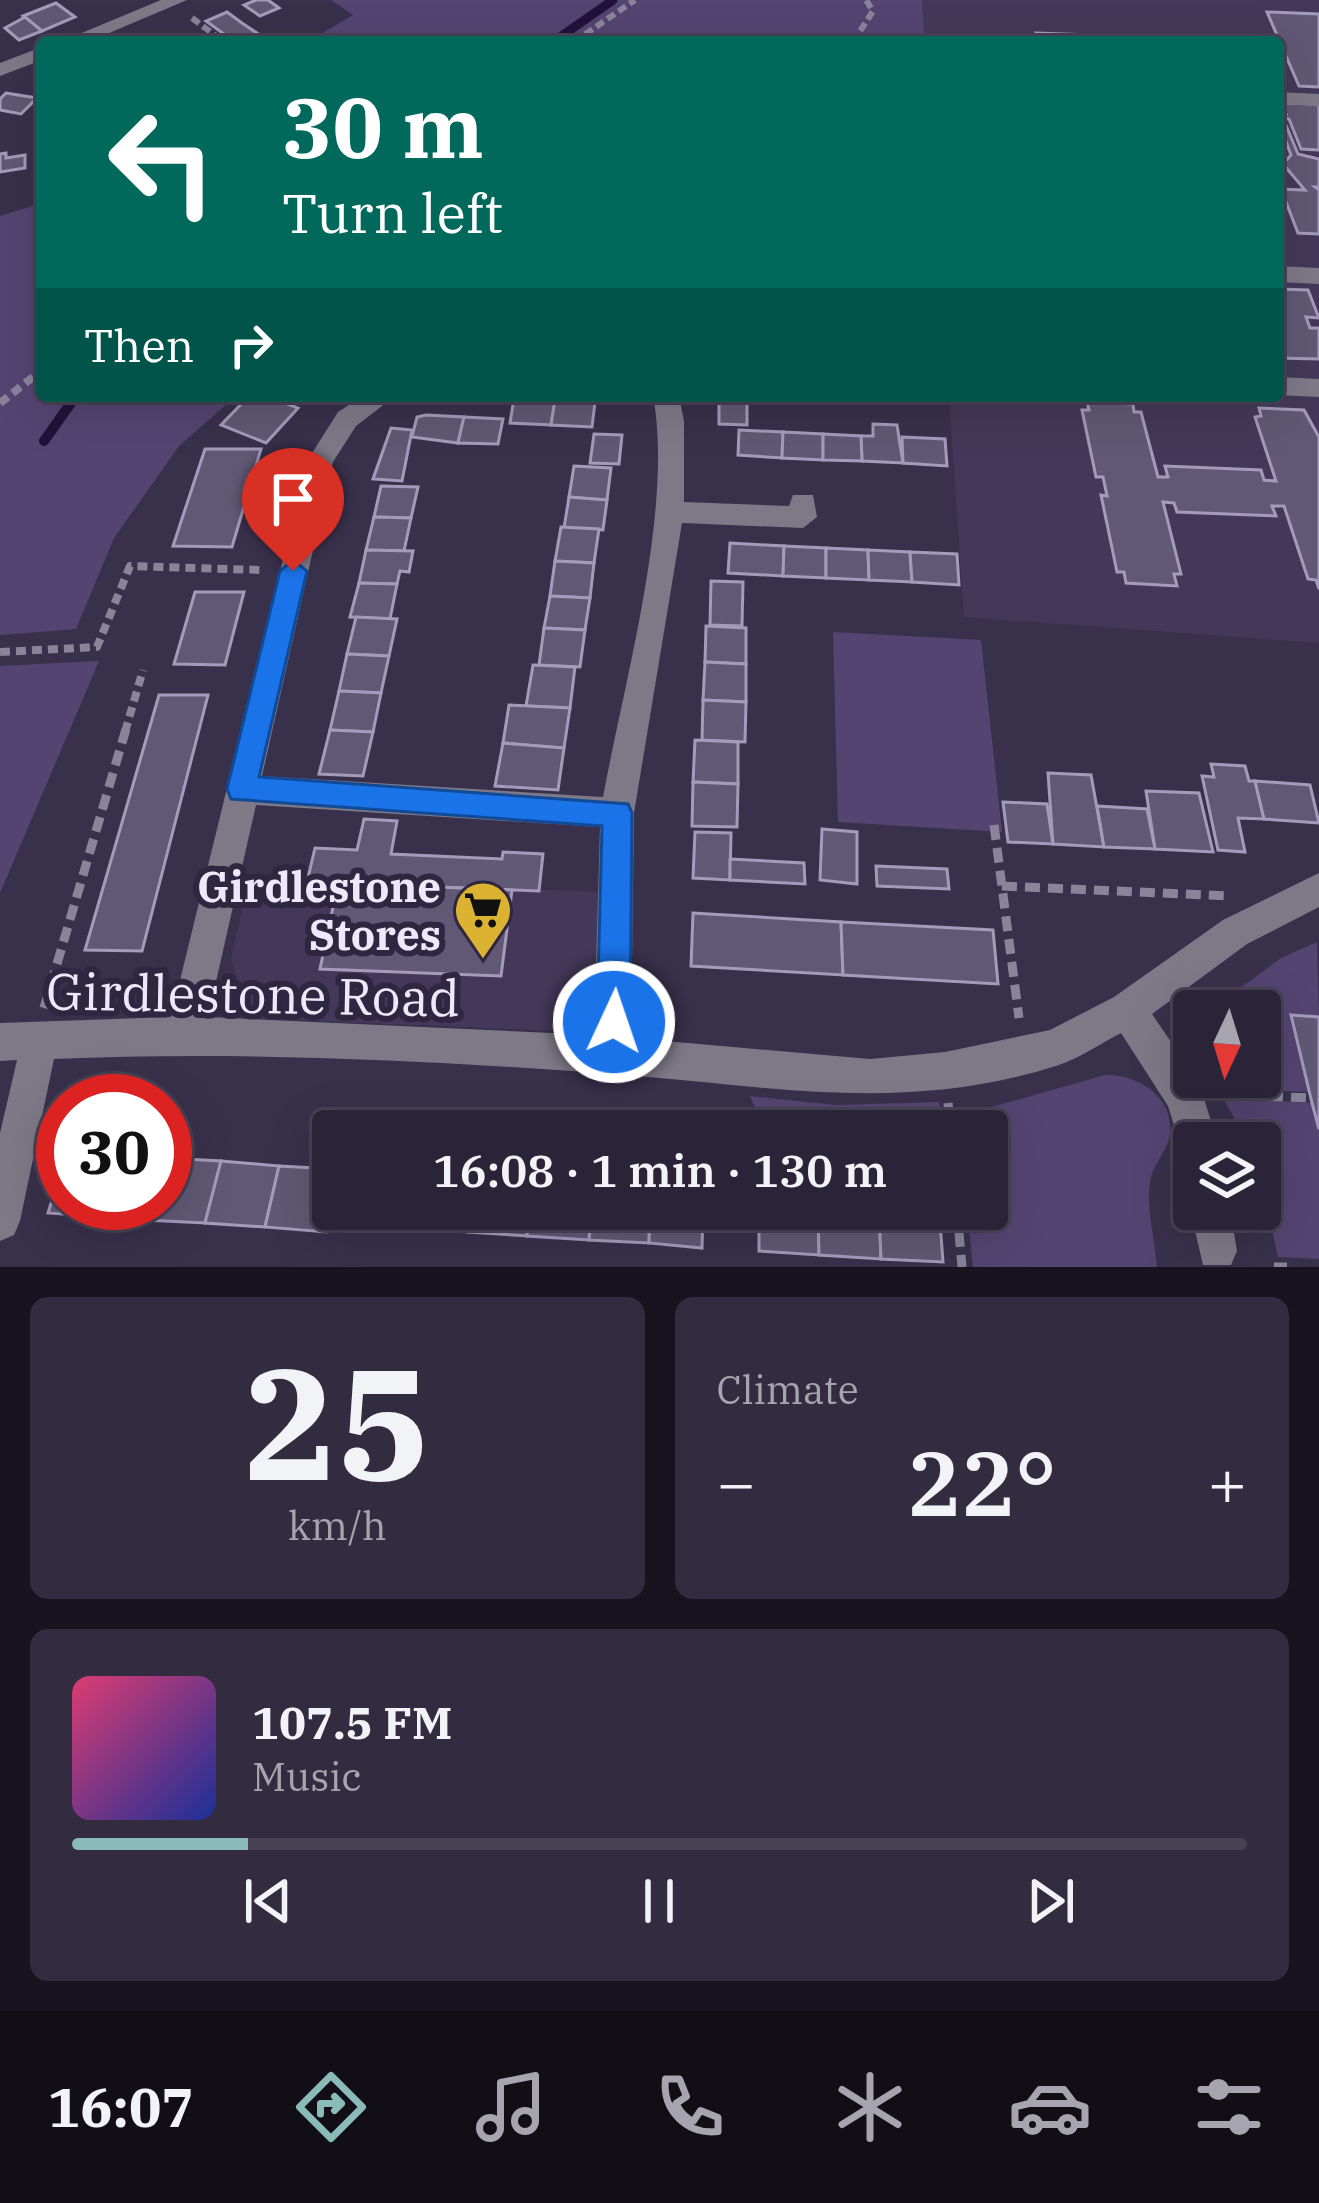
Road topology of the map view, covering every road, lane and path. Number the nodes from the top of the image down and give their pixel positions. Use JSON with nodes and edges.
{"nodes":[{"id":1,"x":635,"y":0,"type":"edge"},
{"id":2,"x":866,"y":0,"type":"edge"},
{"id":3,"x":165,"y":2,"type":"edge"},
{"id":4,"x":84,"y":36,"type":"edge"},
{"id":5,"x":215,"y":36,"type":"edge"},
{"id":6,"x":583,"y":36,"type":"edge"},
{"id":7,"x":857,"y":36,"type":"edge"},
{"id":8,"x":36,"y":55,"type":"edge"},
{"id":9,"x":0,"y":70,"type":"edge"},
{"id":10,"x":1284,"y":98,"type":"edge"},
{"id":11,"x":1319,"y":100,"type":"edge"},
{"id":12,"x":1284,"y":274,"type":"edge"},
{"id":13,"x":1319,"y":276,"type":"edge"},
{"id":14,"x":36,"y":375,"type":"edge"},
{"id":15,"x":1284,"y":386,"type":"edge"},
{"id":16,"x":1319,"y":388,"type":"edge"},
{"id":17,"x":373,"y":402,"type":"edge"},
{"id":18,"x":667,"y":402,"type":"edge"},
{"id":19,"x":0,"y":403,"type":"edge"},
{"id":20,"x":803,"y":502,"type":"dead end"},
{"id":21,"x":670,"y":512,"type":"junction"},
{"id":22,"x":293,"y":571,"type":"junction"},
{"id":23,"x":0,"y":652,"type":"edge"},
{"id":24,"x":143,"y":670,"type":"dead end"},
{"id":25,"x":242,"y":789,"type":"junction"},
{"id":26,"x":617,"y":813,"type":"junction"},
{"id":27,"x":994,"y":825,"type":"dead end"},
{"id":28,"x":1002,"y":886,"type":"junction"},
{"id":29,"x":1319,"y":889,"type":"edge"},
{"id":30,"x":1231,"y":897,"type":"dead end"},
{"id":31,"x":1127,"y":1010,"type":"junction"},
{"id":32,"x":42,"y":1024,"type":"junction"},
{"id":33,"x":185,"y":1036,"type":"junction"},
{"id":34,"x":0,"y":1042,"type":"edge"},
{"id":35,"x":612,"y":1054,"type":"junction"},
{"id":36,"x":1024,"y":1055,"type":"junction"},
{"id":37,"x":1281,"y":1097,"type":"edge"},
{"id":38,"x":1311,"y":1098,"type":"dead end"},
{"id":39,"x":1192,"y":1122,"type":"edge"},
{"id":40,"x":0,"y":1221,"type":"edge"},
{"id":41,"x":959,"y":1230,"type":"edge"},
{"id":42,"x":1214,"y":1230,"type":"edge"},
{"id":43,"x":1217,"y":1251,"type":"dead end"},
{"id":44,"x":962,"y":1267,"type":"edge"},
{"id":45,"x":1274,"y":1267,"type":"edge"},
{"id":46,"x":1287,"y":1267,"type":"edge"}],
"edges":[{"from":1,"to":6,"type":"path"},
{"from":2,"to":7,"type":"path"},
{"from":3,"to":4,"type":"street"},
{"from":3,"to":5,"type":"path"},
{"from":8,"to":9,"type":"street"},
{"from":10,"to":11,"type":"street"},
{"from":12,"to":13,"type":"street"},
{"from":14,"to":19,"type":"path"},
{"from":15,"to":16,"type":"street"},
{"from":17,"to":22,"type":"street"},
{"from":18,"to":21,"type":"street"},
{"from":20,"to":21,"type":"street"},
{"from":21,"to":26,"type":"street"},
{"from":22,"to":23,"type":"path"},
{"from":22,"to":25,"type":"street"},
{"from":24,"to":32,"type":"path"},
{"from":25,"to":26,"type":"street"},
{"from":25,"to":33,"type":"street"},
{"from":26,"to":35,"type":"street"},
{"from":27,"to":28,"type":"path"},
{"from":28,"to":30,"type":"path"},
{"from":28,"to":36,"type":"path"},
{"from":29,"to":31,"type":"street","name":"Girdlestone Road"},
{"from":31,"to":36,"type":"street","name":"Girdlestone Road"},
{"from":31,"to":39,"type":"street"},
{"from":32,"to":33,"type":"street","name":"Girdlestone Road"},
{"from":32,"to":34,"type":"street","name":"Girdlestone Road"},
{"from":32,"to":40,"type":"street"},
{"from":33,"to":35,"type":"street","name":"Girdlestone Road"},
{"from":35,"to":36,"type":"street","name":"Girdlestone Road"},
{"from":37,"to":38,"type":"path"},
{"from":41,"to":44,"type":"path"},
{"from":42,"to":43,"type":"street"},
{"from":45,"to":46,"type":"path"}]}
